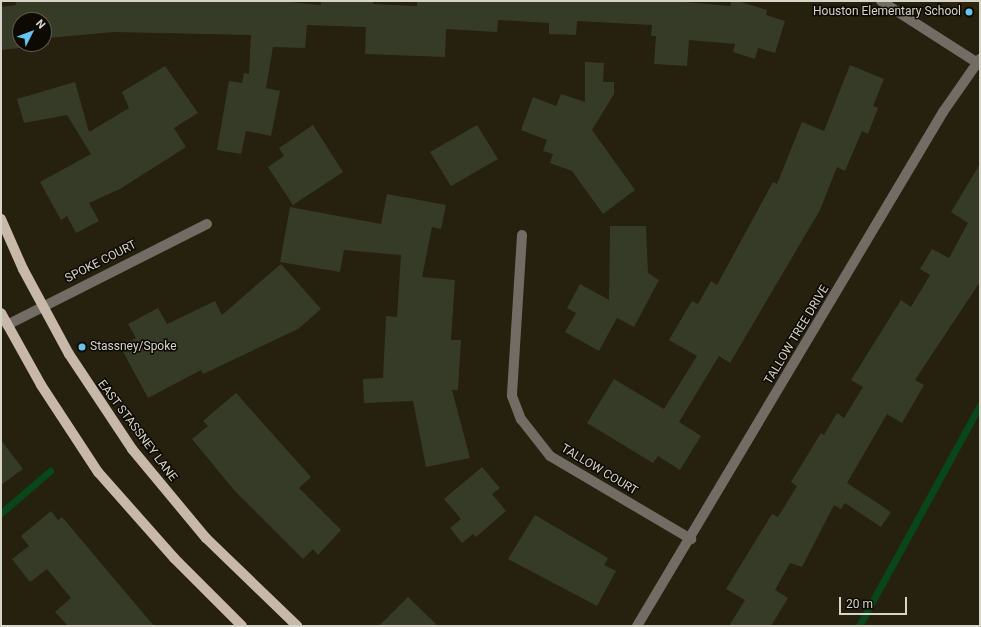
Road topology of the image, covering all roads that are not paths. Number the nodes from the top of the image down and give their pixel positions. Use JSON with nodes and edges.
{"nodes":[{"id":1,"x":881,"y":1,"type":"edge"},
{"id":2,"x":978,"y":60,"type":"edge"},
{"id":3,"x":1,"y":219,"type":"edge"},
{"id":4,"x":207,"y":224,"type":"dead end"},
{"id":5,"x":522,"y":235,"type":"dead end"},
{"id":6,"x":43,"y":306,"type":"junction"},
{"id":7,"x":1,"y":313,"type":"edge"},
{"id":8,"x":7,"y":325,"type":"junction"},
{"id":9,"x":691,"y":539,"type":"junction"},
{"id":10,"x":242,"y":626,"type":"edge"},
{"id":11,"x":297,"y":626,"type":"edge"},
{"id":12,"x":637,"y":626,"type":"edge"}],
"edges":[{"from":1,"to":2,"type":"street"},
{"from":2,"to":9,"type":"street","name":"TALLOW TREE DRIVE"},
{"from":3,"to":6,"type":"main road","name":"EAST STASSNEY LANE"},
{"from":4,"to":6,"type":"street","name":"SPOKE COURT"},
{"from":5,"to":9,"type":"street","name":"TALLOW COURT"},
{"from":6,"to":8,"type":"street","name":"SPOKE COURT"},
{"from":6,"to":11,"type":"main road","name":"EAST STASSNEY LANE"},
{"from":7,"to":8,"type":"main road"},
{"from":8,"to":10,"type":"main road"},
{"from":9,"to":12,"type":"street","name":"TALLOW TREE DRIVE"}]}
